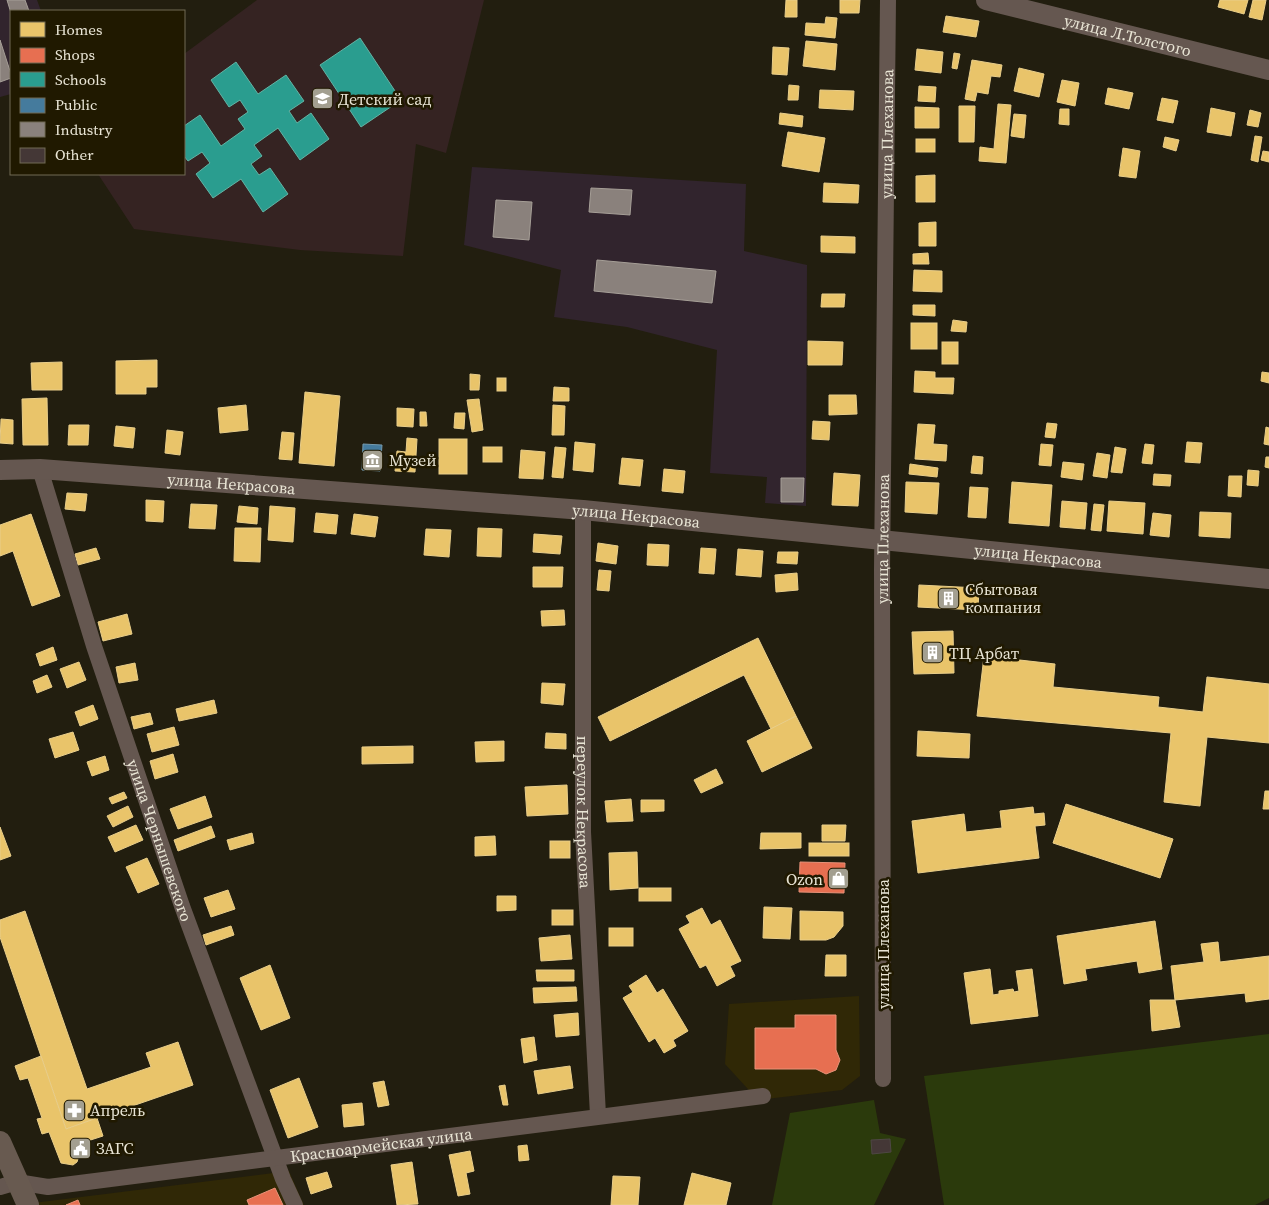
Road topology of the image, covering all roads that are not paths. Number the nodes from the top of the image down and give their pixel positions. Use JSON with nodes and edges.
{"nodes":[{"id":1,"x":888,"y":0,"type":"edge"},
{"id":2,"x":986,"y":0,"type":"edge"},
{"id":3,"x":1269,"y":70,"type":"edge"},
{"id":4,"x":40,"y":469,"type":"junction"},
{"id":5,"x":0,"y":470,"type":"edge"},
{"id":6,"x":583,"y":510,"type":"junction"},
{"id":7,"x":884,"y":539,"type":"junction"},
{"id":8,"x":1269,"y":579,"type":"edge"},
{"id":9,"x":883,"y":1079,"type":"dead end"},
{"id":10,"x":763,"y":1096,"type":"dead end"},
{"id":11,"x":598,"y":1116,"type":"junction"},
{"id":12,"x":0,"y":1142,"type":"edge"},
{"id":13,"x":276,"y":1158,"type":"junction"},
{"id":14,"x":9,"y":1184,"type":"edge"},
{"id":15,"x":28,"y":1205,"type":"edge"},
{"id":16,"x":295,"y":1205,"type":"edge"}],
"edges":[{"from":1,"to":7,"type":"street","name":"улица Плеханова"},
{"from":2,"to":3,"type":"street","name":"улица Л.Толстого"},
{"from":4,"to":5,"type":"street","name":"улица Некрасова"},
{"from":4,"to":6,"type":"street","name":"улица Некрасова"},
{"from":4,"to":13,"type":"street","name":"улица Чернышевского"},
{"from":6,"to":7,"type":"street","name":"улица Некрасова"},
{"from":6,"to":11,"type":"street","name":"переулок Некрасова"},
{"from":7,"to":8,"type":"street","name":"улица Некрасова"},
{"from":7,"to":9,"type":"street","name":"улица Плеханова"},
{"from":10,"to":11,"type":"street","name":"Красноармейская улица"},
{"from":11,"to":13,"type":"street","name":"Красноармейская улица"},
{"from":12,"to":14,"type":"main road"},
{"from":13,"to":14,"type":"street","name":"Красноармейская улица"},
{"from":13,"to":16,"type":"street","name":"улица Чернышевского"},
{"from":14,"to":15,"type":"main road"}]}
